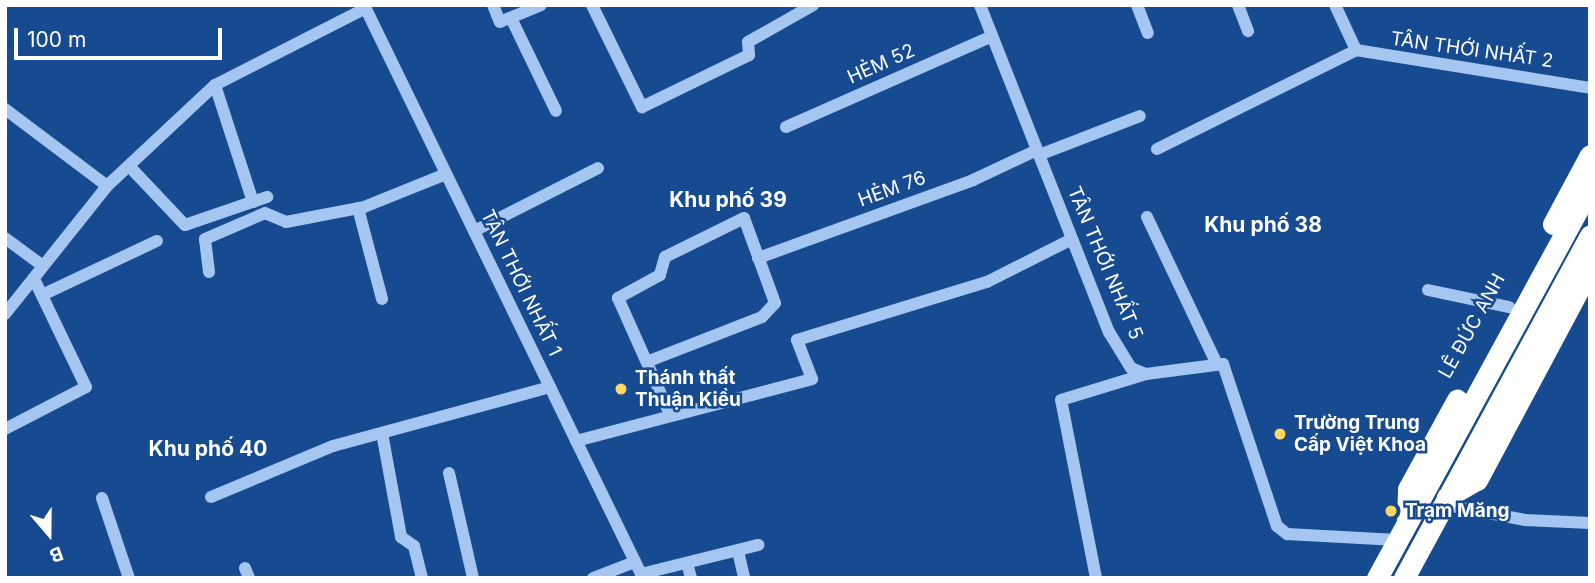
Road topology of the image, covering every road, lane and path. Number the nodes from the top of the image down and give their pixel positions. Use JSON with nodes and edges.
{"nodes":[{"id":1,"x":493,"y":5,"type":"edge"},
{"id":2,"x":541,"y":5,"type":"edge"},
{"id":3,"x":592,"y":5,"type":"edge"},
{"id":4,"x":813,"y":5,"type":"edge"},
{"id":5,"x":980,"y":5,"type":"edge"},
{"id":6,"x":1137,"y":5,"type":"edge"},
{"id":7,"x":1238,"y":5,"type":"edge"},
{"id":8,"x":1335,"y":5,"type":"edge"},
{"id":9,"x":365,"y":6,"type":"edge"},
{"id":10,"x":511,"y":18,"type":"junction"},
{"id":11,"x":1248,"y":31,"type":"dead end"},
{"id":12,"x":1147,"y":33,"type":"dead end"},
{"id":13,"x":992,"y":36,"type":"junction"},
{"id":14,"x":1356,"y":50,"type":"junction"},
{"id":15,"x":215,"y":85,"type":"junction"},
{"id":16,"x":1590,"y":88,"type":"edge"},
{"id":17,"x":5,"y":109,"type":"edge"},
{"id":18,"x":556,"y":111,"type":"dead end"},
{"id":19,"x":1140,"y":116,"type":"dead end"},
{"id":20,"x":786,"y":127,"type":"dead end"},
{"id":21,"x":1157,"y":149,"type":"dead end"},
{"id":22,"x":1038,"y":152,"type":"junction"},
{"id":23,"x":1590,"y":155,"type":"edge"},
{"id":24,"x":129,"y":166,"type":"junction"},
{"id":25,"x":598,"y":168,"type":"dead end"},
{"id":26,"x":446,"y":174,"type":"junction"},
{"id":27,"x":107,"y":186,"type":"junction"},
{"id":28,"x":1590,"y":187,"type":"edge"},
{"id":29,"x":267,"y":197,"type":"dead end"},
{"id":30,"x":253,"y":202,"type":"junction"},
{"id":31,"x":358,"y":208,"type":"junction"},
{"id":32,"x":1147,"y":217,"type":"dead end"},
{"id":33,"x":474,"y":231,"type":"junction"},
{"id":34,"x":1590,"y":235,"type":"edge"},
{"id":35,"x":5,"y":238,"type":"edge"},
{"id":36,"x":1072,"y":239,"type":"junction"},
{"id":37,"x":157,"y":241,"type":"dead end"},
{"id":38,"x":758,"y":258,"type":"junction"},
{"id":39,"x":43,"y":266,"type":"junction"},
{"id":40,"x":1590,"y":268,"type":"edge"},
{"id":41,"x":209,"y":272,"type":"dead end"},
{"id":42,"x":34,"y":279,"type":"junction"},
{"id":43,"x":1428,"y":290,"type":"dead end"},
{"id":44,"x":42,"y":295,"type":"junction"},
{"id":45,"x":382,"y":299,"type":"dead end"},
{"id":46,"x":1509,"y":307,"type":"junction"},
{"id":47,"x":5,"y":314,"type":"edge"},
{"id":48,"x":649,"y":361,"type":"junction"},
{"id":49,"x":1216,"y":362,"type":"junction"},
{"id":50,"x":1146,"y":374,"type":"junction"},
{"id":51,"x":550,"y":387,"type":"junction"},
{"id":52,"x":670,"y":414,"type":"junction"},
{"id":53,"x":5,"y":429,"type":"edge"},
{"id":54,"x":382,"y":433,"type":"junction"},
{"id":55,"x":576,"y":441,"type":"junction"},
{"id":56,"x":449,"y":473,"type":"dead end"},
{"id":57,"x":211,"y":497,"type":"dead end"},
{"id":58,"x":102,"y":498,"type":"dead end"},
{"id":59,"x":1443,"y":501,"type":"junction"},
{"id":60,"x":1590,"y":523,"type":"edge"},
{"id":61,"x":1402,"y":531,"type":"junction"},
{"id":62,"x":758,"y":545,"type":"dead end"},
{"id":63,"x":738,"y":551,"type":"junction"},
{"id":64,"x":635,"y":562,"type":"junction"},
{"id":65,"x":687,"y":563,"type":"junction"},
{"id":66,"x":642,"y":576,"type":"edge"},
{"id":67,"x":130,"y":578,"type":"edge"},
{"id":68,"x":422,"y":578,"type":"edge"},
{"id":69,"x":473,"y":578,"type":"edge"},
{"id":70,"x":593,"y":578,"type":"edge"},
{"id":71,"x":691,"y":578,"type":"edge"},
{"id":72,"x":744,"y":578,"type":"edge"},
{"id":73,"x":1096,"y":578,"type":"edge"},
{"id":74,"x":1377,"y":578,"type":"edge"},
{"id":75,"x":1404,"y":578,"type":"edge"}],
"edges":[{"from":1,"to":10,"type":"street"},
{"from":2,"to":10,"type":"street"},
{"from":3,"to":4,"type":"street"},
{"from":5,"to":13,"type":"street","name":"TÂN THỚI NHẤT 5"},
{"from":6,"to":12,"type":"street"},
{"from":7,"to":11,"type":"street"},
{"from":8,"to":14,"type":"street"},
{"from":9,"to":15,"type":"street"},
{"from":9,"to":26,"type":"street","name":"TÂN THỚI NHẤT 1"},
{"from":10,"to":18,"type":"street"},
{"from":13,"to":20,"type":"street","name":"HẺM 52"},
{"from":13,"to":22,"type":"street","name":"TÂN THỚI NHẤT 5"},
{"from":14,"to":16,"type":"street","name":"TÂN THỚI NHẤT 2"},
{"from":14,"to":21,"type":"street"},
{"from":15,"to":24,"type":"street"},
{"from":15,"to":30,"type":"street"},
{"from":17,"to":27,"type":"street"},
{"from":19,"to":22,"type":"street","name":"HẺM 76"},
{"from":22,"to":36,"type":"street","name":"TÂN THỚI NHẤT 5"},
{"from":22,"to":38,"type":"street","name":"HẺM 76"},
{"from":23,"to":46,"type":"highway","name":"LÊ ĐỨC ANH"},
{"from":24,"to":27,"type":"street"},
{"from":24,"to":30,"type":"street"},
{"from":25,"to":33,"type":"street"},
{"from":26,"to":31,"type":"street"},
{"from":26,"to":33,"type":"street","name":"TÂN THỚI NHẤT 1"},
{"from":27,"to":39,"type":"street"},
{"from":28,"to":61,"type":"highway","name":"LÊ ĐỨC ANH"},
{"from":29,"to":30,"type":"street"},
{"from":31,"to":41,"type":"street"},
{"from":31,"to":45,"type":"street"},
{"from":32,"to":49,"type":"street"},
{"from":33,"to":51,"type":"street","name":"TÂN THỚI NHẤT 1"},
{"from":34,"to":59,"type":"highway"},
{"from":35,"to":39,"type":"street"},
{"from":36,"to":50,"type":"street","name":"TÂN THỚI NHẤT 5"},
{"from":36,"to":52,"type":"street"},
{"from":37,"to":44,"type":"street"},
{"from":38,"to":48,"type":"street"},
{"from":38,"to":48,"type":"street"},
{"from":39,"to":42,"type":"street"},
{"from":40,"to":59,"type":"highway"},
{"from":42,"to":44,"type":"street"},
{"from":42,"to":47,"type":"street"},
{"from":43,"to":46,"type":"street"},
{"from":44,"to":53,"type":"street"},
{"from":46,"to":61,"type":"highway","name":"LÊ ĐỨC ANH"},
{"from":48,"to":52,"type":"street"},
{"from":49,"to":50,"type":"street"},
{"from":49,"to":61,"type":"street"},
{"from":50,"to":73,"type":"street"},
{"from":51,"to":54,"type":"street"},
{"from":51,"to":55,"type":"street","name":"TÂN THỚI NHẤT 1"},
{"from":52,"to":55,"type":"street"},
{"from":54,"to":57,"type":"street"},
{"from":54,"to":68,"type":"street"},
{"from":55,"to":64,"type":"street","name":"TÂN THỚI NHẤT 1"},
{"from":56,"to":69,"type":"street"},
{"from":58,"to":67,"type":"street"},
{"from":59,"to":60,"type":"street"},
{"from":59,"to":75,"type":"highway"},
{"from":61,"to":74,"type":"highway","name":"LÊ ĐỨC ANH"},
{"from":62,"to":63,"type":"street"},
{"from":63,"to":65,"type":"street"},
{"from":63,"to":72,"type":"street"},
{"from":64,"to":66,"type":"street","name":"TÂN THỚI NHẤT 1"},
{"from":64,"to":70,"type":"street"},
{"from":65,"to":66,"type":"street"},
{"from":65,"to":71,"type":"street"}]}
